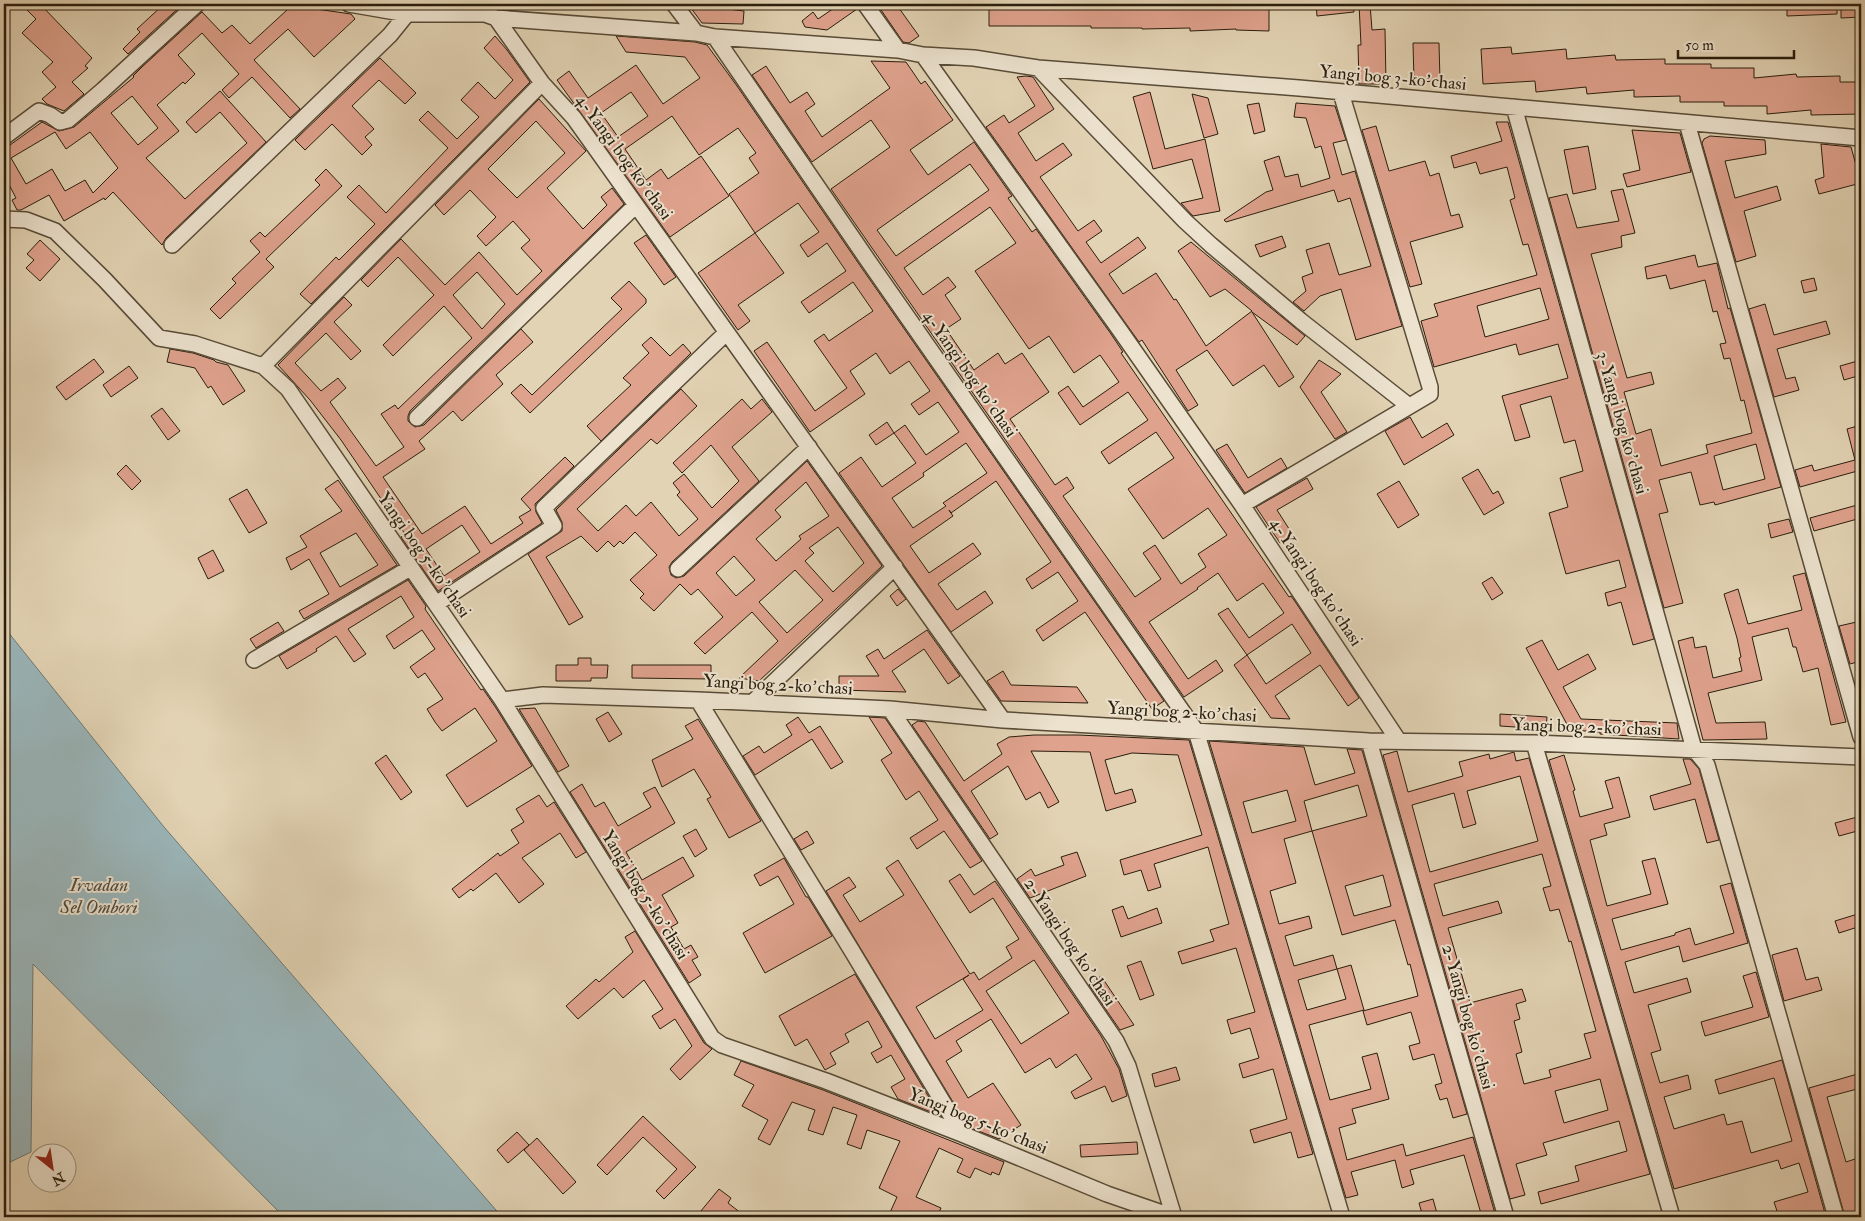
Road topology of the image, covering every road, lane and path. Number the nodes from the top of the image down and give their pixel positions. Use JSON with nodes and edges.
{"nodes":[{"id":1,"x":197,"y":4,"type":"edge"},
{"id":2,"x":350,"y":4,"type":"edge"},
{"id":3,"x":674,"y":4,"type":"edge"},
{"id":4,"x":865,"y":4,"type":"edge"},
{"id":5,"x":407,"y":14,"type":"junction"},
{"id":6,"x":496,"y":18,"type":"junction"},
{"id":7,"x":696,"y":33,"type":"junction"},
{"id":8,"x":715,"y":37,"type":"junction"},
{"id":9,"x":898,"y":50,"type":"junction"},
{"id":10,"x":923,"y":55,"type":"junction"},
{"id":11,"x":1038,"y":68,"type":"junction"},
{"id":12,"x":542,"y":83,"type":"junction"},
{"id":13,"x":1341,"y":93,"type":"junction"},
{"id":14,"x":1514,"y":107,"type":"junction"},
{"id":15,"x":1687,"y":123,"type":"junction"},
{"id":16,"x":4,"y":137,"type":"edge"},
{"id":17,"x":1860,"y":141,"type":"edge"},
{"id":18,"x":636,"y":205,"type":"junction"},
{"id":19,"x":4,"y":219,"type":"edge"},
{"id":20,"x":172,"y":245,"type":"dead end"},
{"id":21,"x":726,"y":333,"type":"junction"},
{"id":22,"x":263,"y":366,"type":"junction"},
{"id":23,"x":1409,"y":406,"type":"junction"},
{"id":24,"x":417,"y":418,"type":"dead end"},
{"id":25,"x":809,"y":447,"type":"junction"},
{"id":26,"x":1242,"y":505,"type":"junction"},
{"id":27,"x":895,"y":567,"type":"junction"},
{"id":28,"x":410,"y":568,"type":"junction"},
{"id":29,"x":678,"y":569,"type":"dead end"},
{"id":30,"x":436,"y":604,"type":"junction"},
{"id":31,"x":254,"y":660,"type":"dead end"},
{"id":32,"x":502,"y":700,"type":"junction"},
{"id":33,"x":698,"y":700,"type":"junction"},
{"id":34,"x":753,"y":702,"type":"junction"},
{"id":35,"x":890,"y":709,"type":"junction"},
{"id":36,"x":1003,"y":720,"type":"junction"},
{"id":37,"x":1196,"y":731,"type":"junction"},
{"id":38,"x":1861,"y":737,"type":"edge"},
{"id":39,"x":1398,"y":740,"type":"junction"},
{"id":40,"x":1369,"y":741,"type":"junction"},
{"id":41,"x":1534,"y":743,"type":"junction"},
{"id":42,"x":1694,"y":749,"type":"junction"},
{"id":43,"x":1861,"y":756,"type":"edge"},
{"id":44,"x":962,"y":1134,"type":"junction"},
{"id":45,"x":1174,"y":1217,"type":"edge"},
{"id":46,"x":1342,"y":1217,"type":"edge"},
{"id":47,"x":1506,"y":1217,"type":"edge"},
{"id":48,"x":1672,"y":1217,"type":"edge"},
{"id":49,"x":1836,"y":1217,"type":"edge"}],
"edges":[{"from":1,"to":16,"type":"street"},
{"from":2,"to":5,"type":"street","name":"Yangi bog 3-koʼchasi"},
{"from":3,"to":7,"type":"street"},
{"from":4,"to":9,"type":"street"},
{"from":5,"to":6,"type":"street","name":"Yangi bog 3-koʼchasi"},
{"from":5,"to":20,"type":"street"},
{"from":6,"to":7,"type":"street","name":"Yangi bog 3-koʼchasi"},
{"from":6,"to":12,"type":"street","name":"4-Yangi bog koʼchasi"},
{"from":7,"to":8,"type":"street","name":"Yangi bog 3-koʼchasi"},
{"from":8,"to":9,"type":"street","name":"Yangi bog 3-koʼchasi"},
{"from":8,"to":37,"type":"street","name":"4-Yangi bog koʼchasi"},
{"from":9,"to":10,"type":"street","name":"Yangi bog 3-koʼchasi"},
{"from":10,"to":11,"type":"street","name":"Yangi bog 3-koʼchasi"},
{"from":10,"to":26,"type":"street","name":"4-Yangi bog koʼchasi"},
{"from":11,"to":13,"type":"street","name":"Yangi bog 3-koʼchasi"},
{"from":11,"to":23,"type":"street"},
{"from":12,"to":18,"type":"street","name":"4-Yangi bog koʼchasi"},
{"from":12,"to":22,"type":"street"},
{"from":13,"to":14,"type":"street","name":"Yangi bog 3-koʼchasi"},
{"from":13,"to":23,"type":"street"},
{"from":14,"to":15,"type":"street","name":"Yangi bog 3-koʼchasi"},
{"from":14,"to":42,"type":"street","name":"3-Yangi bog koʼchasi"},
{"from":15,"to":17,"type":"street","name":"Yangi bog 3-koʼchasi"},
{"from":15,"to":38,"type":"street"},
{"from":18,"to":21,"type":"street","name":"4-Yangi bog koʼchasi"},
{"from":18,"to":24,"type":"street"},
{"from":19,"to":22,"type":"street"},
{"from":21,"to":25,"type":"street","name":"4-Yangi bog koʼchasi"},
{"from":21,"to":30,"type":"street"},
{"from":22,"to":28,"type":"street","name":"Yangi bog 5-koʼchasi"},
{"from":23,"to":26,"type":"street"},
{"from":25,"to":27,"type":"street","name":"4-Yangi bog koʼchasi"},
{"from":25,"to":29,"type":"street"},
{"from":26,"to":39,"type":"street","name":"4-Yangi bog koʼchasi"},
{"from":27,"to":34,"type":"street"},
{"from":27,"to":36,"type":"street","name":"4-Yangi bog koʼchasi"},
{"from":28,"to":30,"type":"street","name":"Yangi bog 5-koʼchasi"},
{"from":28,"to":31,"type":"street"},
{"from":30,"to":32,"type":"street","name":"Yangi bog 5-koʼchasi"},
{"from":32,"to":33,"type":"street","name":"Yangi bog 2-koʼchasi"},
{"from":32,"to":44,"type":"street","name":"Yangi bog 5-koʼchasi"},
{"from":33,"to":34,"type":"street","name":"Yangi bog 2-koʼchasi"},
{"from":33,"to":44,"type":"street"},
{"from":34,"to":35,"type":"street","name":"Yangi bog 2-koʼchasi"},
{"from":35,"to":36,"type":"street","name":"Yangi bog 2-koʼchasi"},
{"from":35,"to":45,"type":"street","name":"2-Yangi bog koʼchasi"},
{"from":36,"to":37,"type":"street","name":"Yangi bog 2-koʼchasi"},
{"from":37,"to":40,"type":"street","name":"Yangi bog 2-koʼchasi"},
{"from":37,"to":46,"type":"street"},
{"from":39,"to":40,"type":"street","name":"Yangi bog 2-koʼchasi"},
{"from":39,"to":41,"type":"street","name":"Yangi bog 2-koʼchasi"},
{"from":40,"to":47,"type":"street","name":"2-Yangi bog koʼchasi"},
{"from":41,"to":42,"type":"street","name":"Yangi bog 2-koʼchasi"},
{"from":41,"to":48,"type":"street"},
{"from":42,"to":43,"type":"street","name":"Yangi bog 2-koʼchasi"},
{"from":42,"to":49,"type":"street"},
{"from":44,"to":45,"type":"street","name":"Yangi bog 5-koʼchasi"}]}
